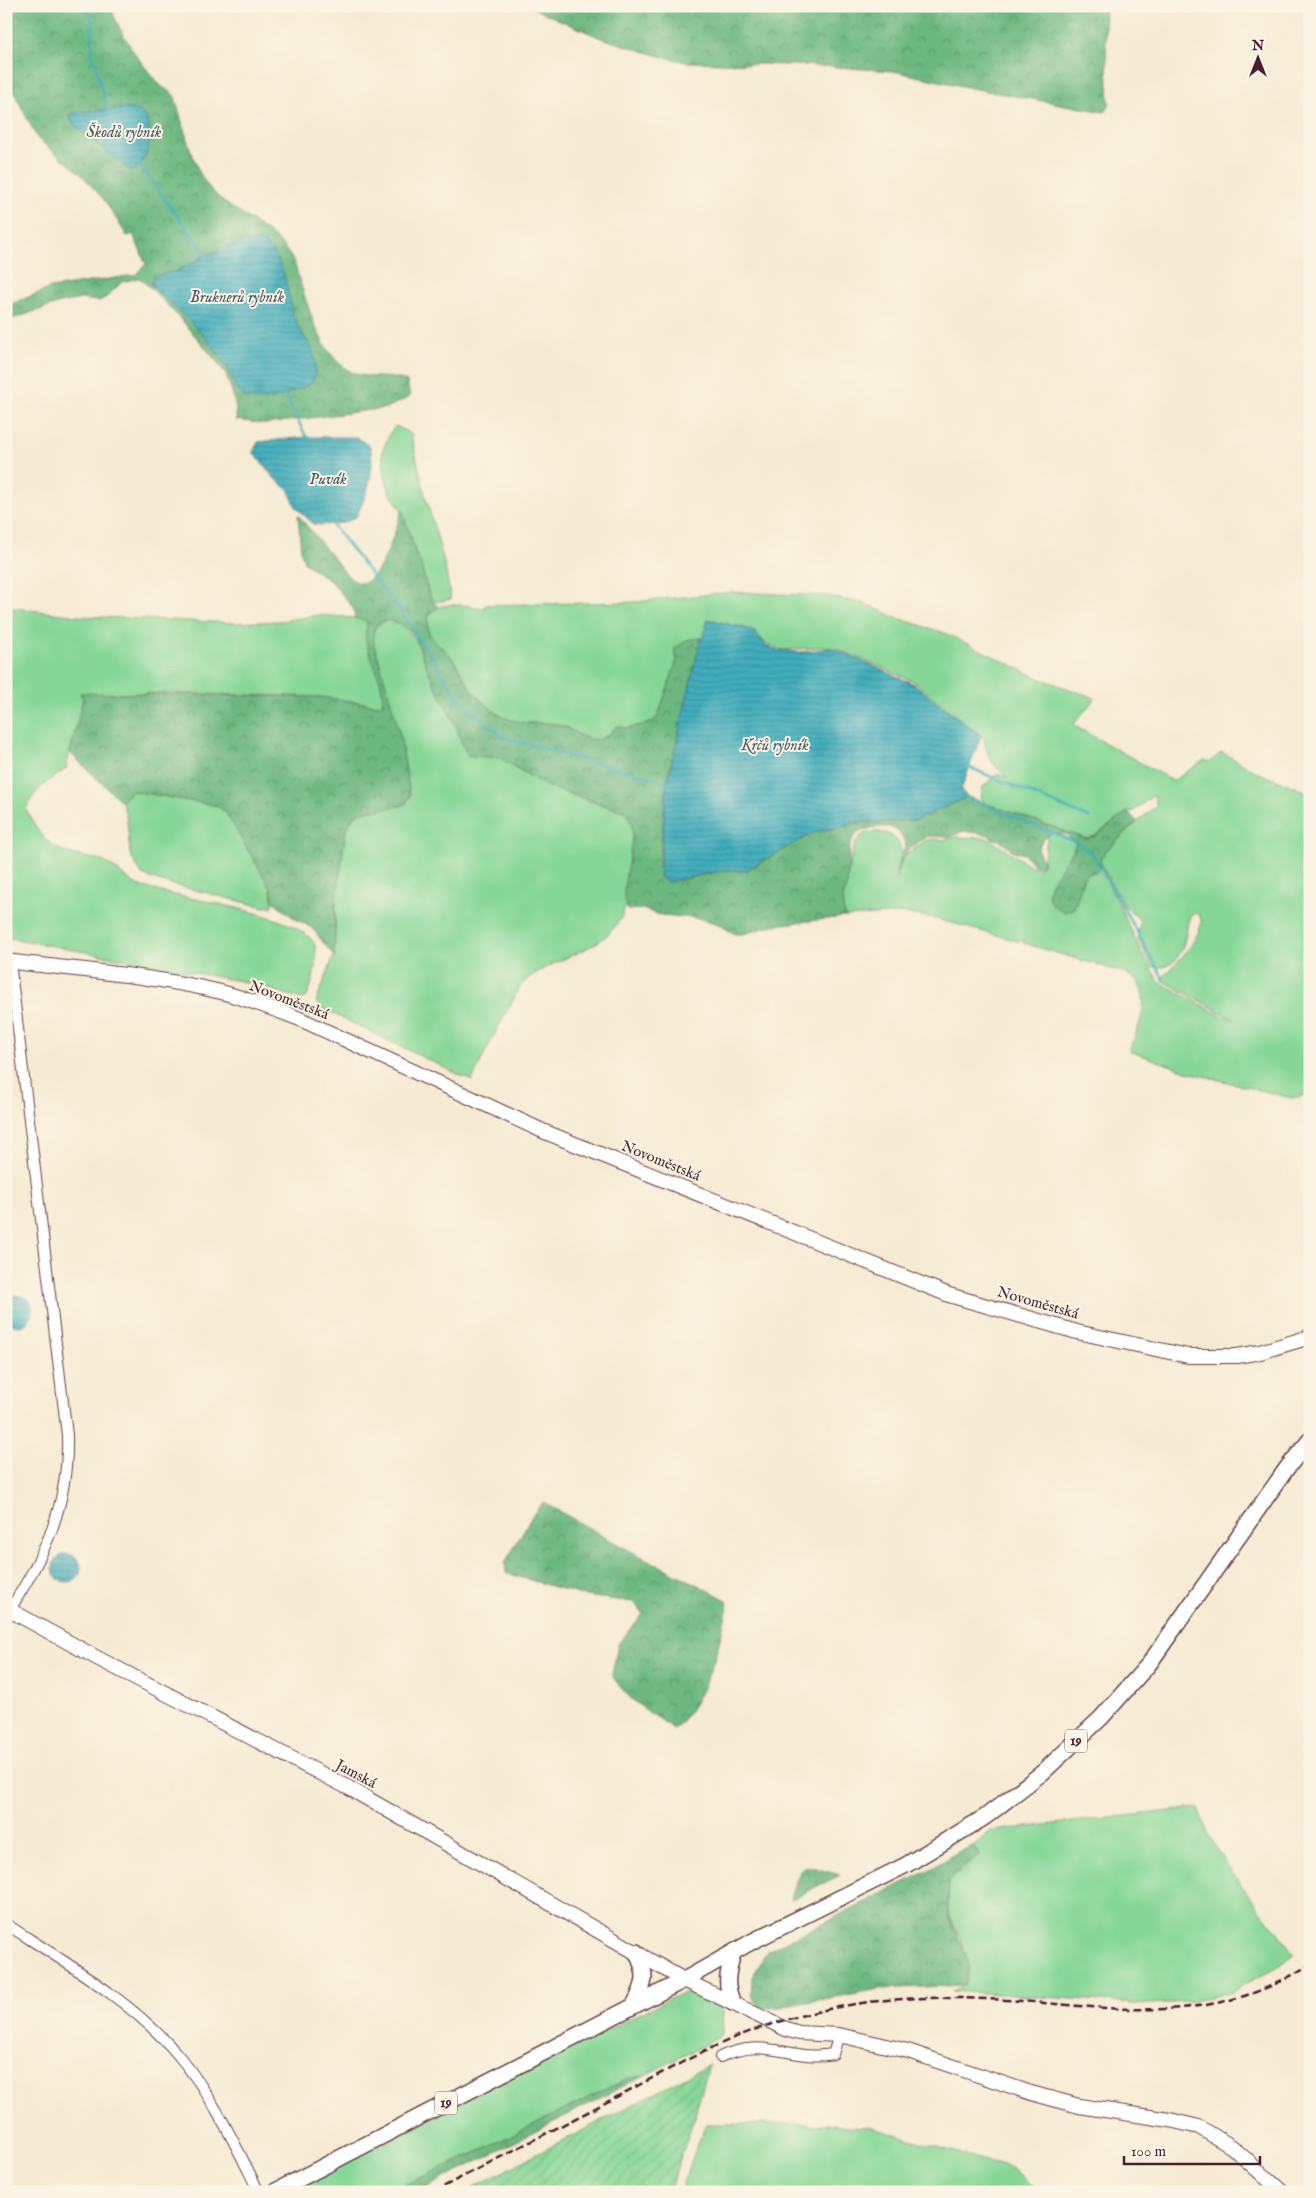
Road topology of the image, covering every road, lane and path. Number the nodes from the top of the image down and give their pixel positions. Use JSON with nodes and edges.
{"nodes":[{"id":1,"x":8,"y":962,"type":"edge"},
{"id":2,"x":1310,"y":1337,"type":"edge"},
{"id":3,"x":1310,"y":1440,"type":"edge"},
{"id":4,"x":7,"y":1611,"type":"edge"},
{"id":5,"x":6,"y":1924,"type":"edge"},
{"id":6,"x":636,"y":1952,"type":"junction"},
{"id":7,"x":733,"y":1952,"type":"junction"},
{"id":8,"x":684,"y":1980,"type":"junction"},
{"id":9,"x":733,"y":2003,"type":"junction"},
{"id":10,"x":634,"y":2005,"type":"junction"},
{"id":11,"x":839,"y":2035,"type":"junction"},
{"id":12,"x":720,"y":2057,"type":"dead end"},
{"id":13,"x":259,"y":2192,"type":"edge"},
{"id":14,"x":274,"y":2192,"type":"edge"},
{"id":15,"x":1282,"y":2192,"type":"edge"}],
"edges":[{"from":1,"to":2,"type":"street","name":"Novoměstská"},
{"from":1,"to":4,"type":"street"},
{"from":3,"to":7,"type":"main road","number":"19"},
{"from":4,"to":6,"type":"street","name":"Jamská"},
{"from":5,"to":13,"type":"street"},
{"from":6,"to":8,"type":"street","name":"Jamská"},
{"from":6,"to":10,"type":"main road"},
{"from":7,"to":8,"type":"main road","number":"19"},
{"from":7,"to":9,"type":"main road"},
{"from":8,"to":9,"type":"street","name":"Jamská"},
{"from":8,"to":10,"type":"main road","number":"19"},
{"from":9,"to":11,"type":"street","name":"Jamská"},
{"from":10,"to":14,"type":"main road","number":"19"},
{"from":11,"to":12,"type":"street"},
{"from":11,"to":15,"type":"street","name":"Jamská"}]}
